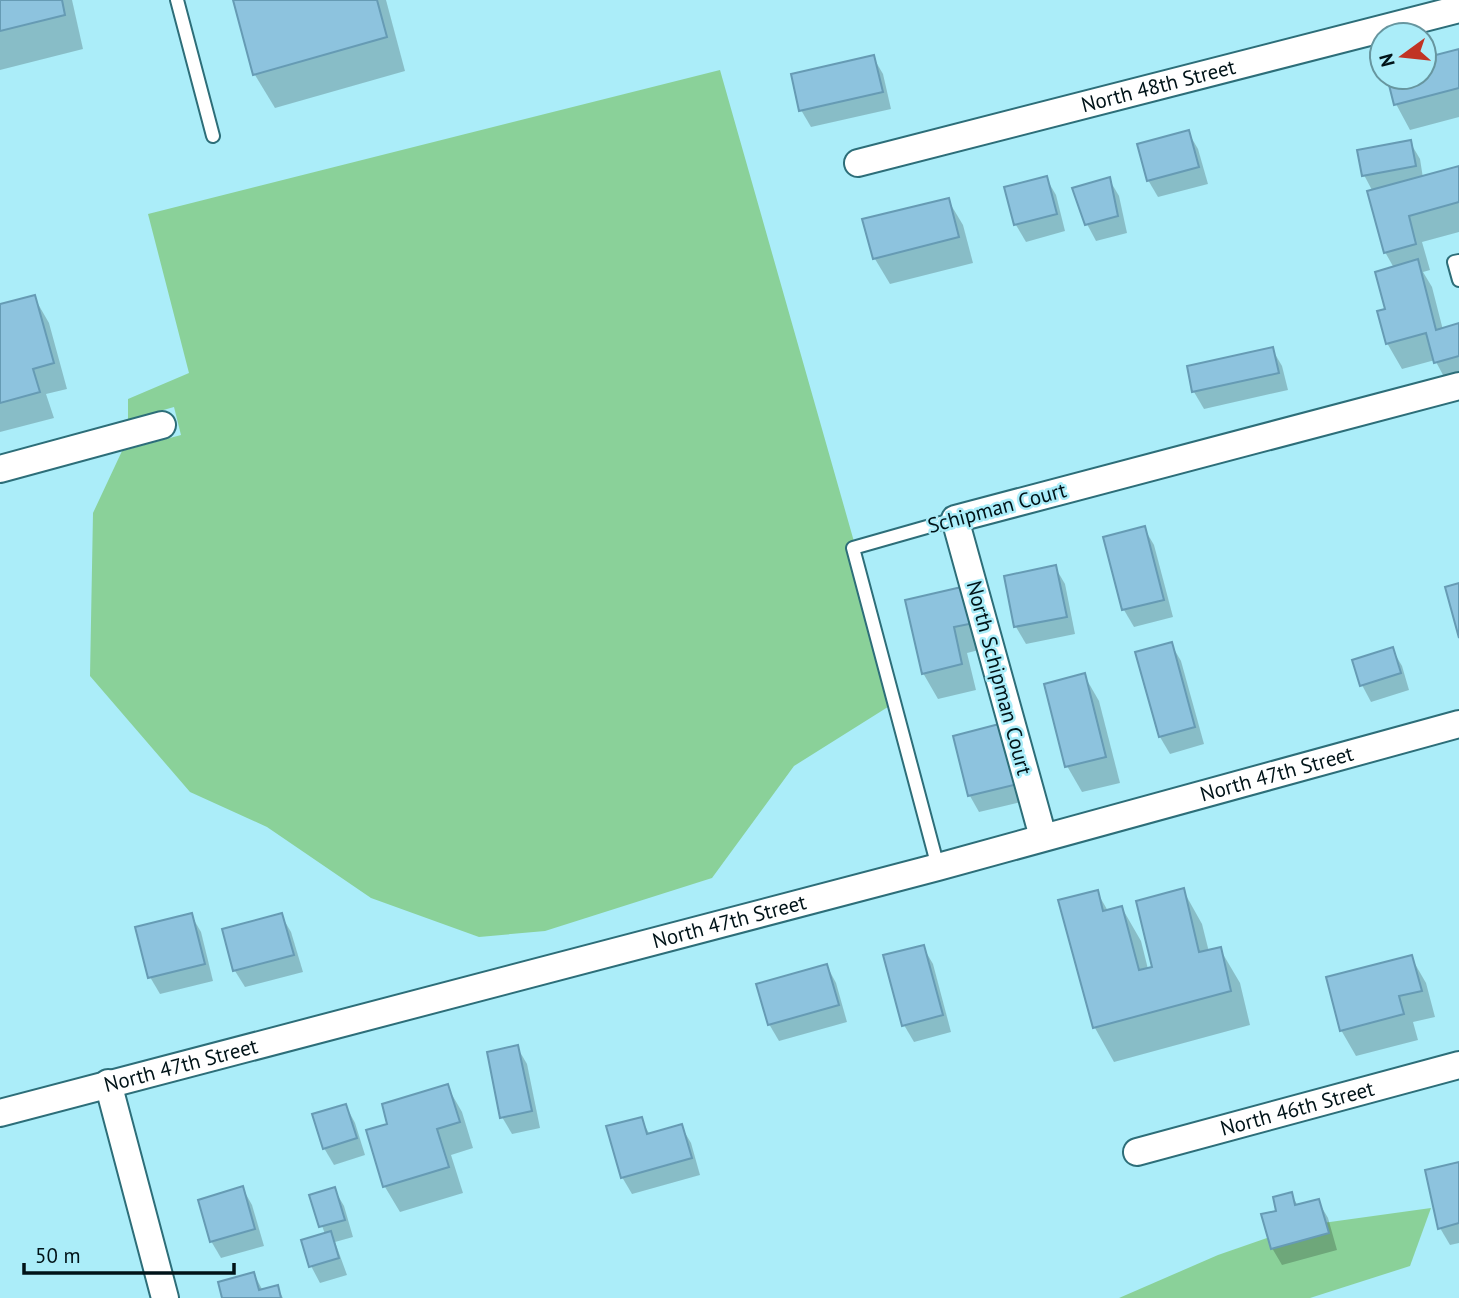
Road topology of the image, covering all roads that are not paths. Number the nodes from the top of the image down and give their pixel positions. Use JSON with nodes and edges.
{"nodes":[{"id":1,"x":177,"y":0,"type":"edge"},
{"id":2,"x":1459,"y":9,"type":"edge"},
{"id":3,"x":213,"y":136,"type":"dead end"},
{"id":4,"x":858,"y":163,"type":"dead end"},
{"id":5,"x":1459,"y":261,"type":"edge"},
{"id":6,"x":1459,"y":280,"type":"edge"},
{"id":7,"x":1459,"y":386,"type":"edge"},
{"id":8,"x":162,"y":425,"type":"dead end"},
{"id":9,"x":0,"y":469,"type":"edge"},
{"id":10,"x":955,"y":519,"type":"junction"},
{"id":11,"x":1459,"y":724,"type":"edge"},
{"id":12,"x":1043,"y":837,"type":"junction"},
{"id":13,"x":938,"y":867,"type":"junction"},
{"id":14,"x":1459,"y":1065,"type":"edge"},
{"id":15,"x":108,"y":1083,"type":"junction"},
{"id":16,"x":0,"y":1113,"type":"edge"},
{"id":17,"x":1137,"y":1152,"type":"dead end"},
{"id":18,"x":165,"y":1298,"type":"edge"}],
"edges":[{"from":1,"to":3,"type":"lane"},
{"from":2,"to":4,"type":"street","name":"North 48th Street"},
{"from":5,"to":6,"type":"lane"},
{"from":7,"to":10,"type":"street","name":"Schipman Court"},
{"from":8,"to":9,"type":"street"},
{"from":10,"to":12,"type":"street","name":"North Schipman Court"},
{"from":10,"to":13,"type":"lane","name":"Schipman Court"},
{"from":11,"to":12,"type":"street","name":"North 47th Street"},
{"from":12,"to":13,"type":"street","name":"North 47th Street"},
{"from":13,"to":15,"type":"street","name":"North 47th Street"},
{"from":14,"to":17,"type":"street","name":"North 46th Street"},
{"from":15,"to":16,"type":"street","name":"North 47th Street"},
{"from":15,"to":18,"type":"street"}]}
